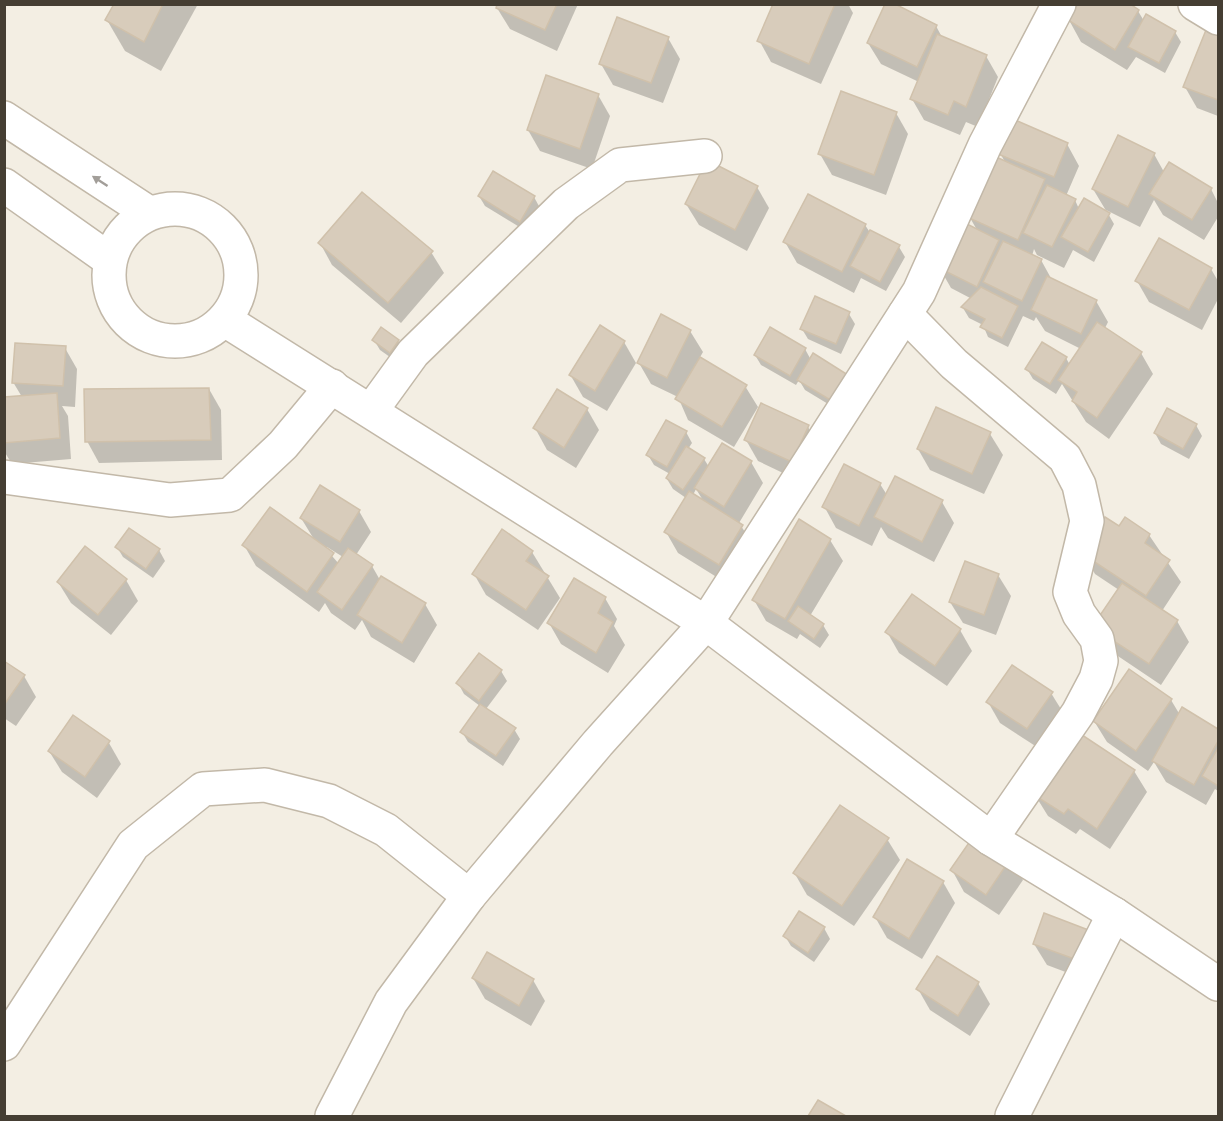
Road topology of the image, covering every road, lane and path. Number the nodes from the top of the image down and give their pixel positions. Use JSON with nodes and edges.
{"nodes":[{"id":1,"x":1059,"y":4,"type":"edge"},
{"id":2,"x":1195,"y":4,"type":"edge"},
{"id":3,"x":1218,"y":18,"type":"edge"},
{"id":4,"x":4,"y":118,"type":"edge"},
{"id":5,"x":705,"y":156,"type":"dead end"},
{"id":6,"x":4,"y":185,"type":"edge"},
{"id":7,"x":149,"y":213,"type":"junction"},
{"id":8,"x":110,"y":260,"type":"junction"},
{"id":9,"x":904,"y":314,"type":"junction"},
{"id":10,"x":225,"y":320,"type":"junction"},
{"id":11,"x":332,"y":386,"type":"junction"},
{"id":12,"x":371,"y":411,"type":"junction"},
{"id":13,"x":4,"y":477,"type":"edge"},
{"id":14,"x":706,"y":623,"type":"junction"},
{"id":15,"x":991,"y":839,"type":"junction"},
{"id":16,"x":469,"y":896,"type":"junction"},
{"id":17,"x":1114,"y":914,"type":"junction"},
{"id":18,"x":1218,"y":984,"type":"edge"},
{"id":19,"x":4,"y":1044,"type":"edge"},
{"id":20,"x":332,"y":1116,"type":"edge"},
{"id":21,"x":1012,"y":1116,"type":"edge"}],
"edges":[{"from":1,"to":9,"type":"street"},
{"from":2,"to":3,"type":"street"},
{"from":7,"to":4,"type":"street","one_way":true},
{"from":5,"to":12,"type":"street"},
{"from":6,"to":8,"type":"street"},
{"from":7,"to":8,"type":"street"},
{"from":7,"to":10,"type":"street"},
{"from":8,"to":10,"type":"street"},
{"from":9,"to":14,"type":"street"},
{"from":9,"to":15,"type":"street"},
{"from":10,"to":11,"type":"street"},
{"from":11,"to":12,"type":"street"},
{"from":11,"to":13,"type":"street"},
{"from":12,"to":14,"type":"street"},
{"from":14,"to":15,"type":"street"},
{"from":14,"to":16,"type":"street"},
{"from":15,"to":17,"type":"street"},
{"from":16,"to":19,"type":"street"},
{"from":16,"to":20,"type":"street"},
{"from":17,"to":18,"type":"street"},
{"from":17,"to":21,"type":"street"}]}
